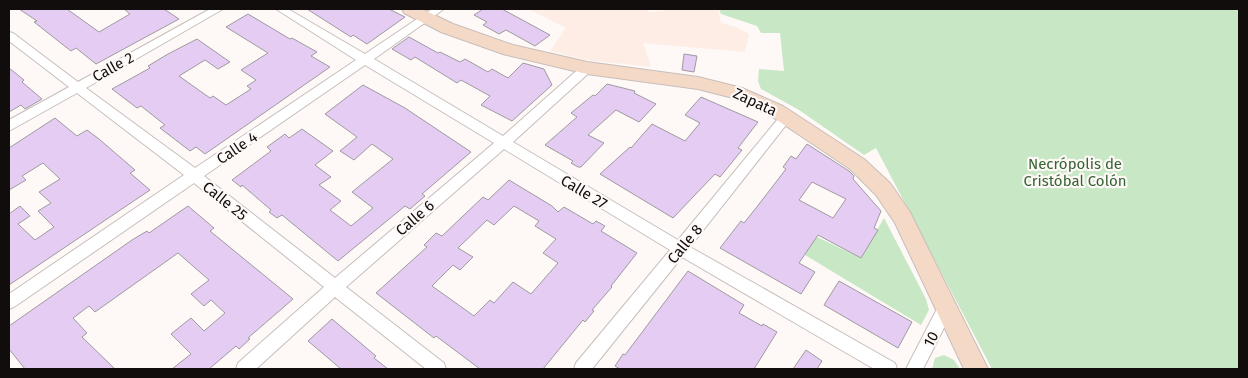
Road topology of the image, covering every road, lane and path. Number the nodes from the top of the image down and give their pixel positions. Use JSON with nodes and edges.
{"nodes":[{"id":1,"x":218,"y":9,"type":"edge"},
{"id":2,"x":281,"y":9,"type":"edge"},
{"id":3,"x":410,"y":9,"type":"edge"},
{"id":4,"x":432,"y":13,"type":"edge"},
{"id":5,"x":9,"y":36,"type":"edge"},
{"id":6,"x":366,"y":59,"type":"junction"},
{"id":7,"x":587,"y":68,"type":"junction"},
{"id":8,"x":77,"y":87,"type":"junction"},
{"id":9,"x":786,"y":117,"type":"junction"},
{"id":10,"x":9,"y":126,"type":"edge"},
{"id":11,"x":503,"y":143,"type":"junction"},
{"id":12,"x":195,"y":176,"type":"junction"},
{"id":13,"x":680,"y":249,"type":"junction"},
{"id":14,"x":334,"y":288,"type":"junction"},
{"id":15,"x":9,"y":302,"type":"edge"},
{"id":16,"x":946,"y":308,"type":"junction"},
{"id":17,"x":244,"y":369,"type":"edge"},
{"id":18,"x":438,"y":369,"type":"edge"},
{"id":19,"x":582,"y":369,"type":"edge"},
{"id":20,"x":890,"y":369,"type":"edge"},
{"id":21,"x":914,"y":369,"type":"edge"},
{"id":22,"x":976,"y":369,"type":"edge"}],
"edges":[{"from":1,"to":8,"type":"street","name":"Calle 2"},
{"from":2,"to":6,"type":"street","name":"Calle 27"},
{"from":3,"to":4,"type":"main road","name":"Zapata"},
{"from":4,"to":6,"type":"street","name":"Calle 4"},
{"from":4,"to":7,"type":"main road","name":"Zapata"},
{"from":5,"to":8,"type":"street","name":"Calle 25"},
{"from":6,"to":11,"type":"street","name":"Calle 27"},
{"from":6,"to":12,"type":"street","name":"Calle 4"},
{"from":7,"to":9,"type":"main road","name":"Zapata"},
{"from":7,"to":11,"type":"street","name":"Calle 6"},
{"from":8,"to":10,"type":"street","name":"Calle 2"},
{"from":8,"to":12,"type":"street","name":"Calle 25"},
{"from":9,"to":13,"type":"street","name":"Calle 8"},
{"from":9,"to":16,"type":"main road","name":"Zapata"},
{"from":11,"to":13,"type":"street","name":"Calle 27"},
{"from":11,"to":14,"type":"street","name":"Calle 6"},
{"from":12,"to":14,"type":"street","name":"Calle 25"},
{"from":12,"to":15,"type":"street","name":"Calle 4"},
{"from":13,"to":19,"type":"street","name":"Calle 8"},
{"from":13,"to":20,"type":"street","name":"Calle 27"},
{"from":14,"to":17,"type":"street","name":"Calle 6"},
{"from":14,"to":18,"type":"street","name":"Calle 25"},
{"from":16,"to":21,"type":"street","name":"10"},
{"from":16,"to":22,"type":"main road","name":"Zapata"}]}
